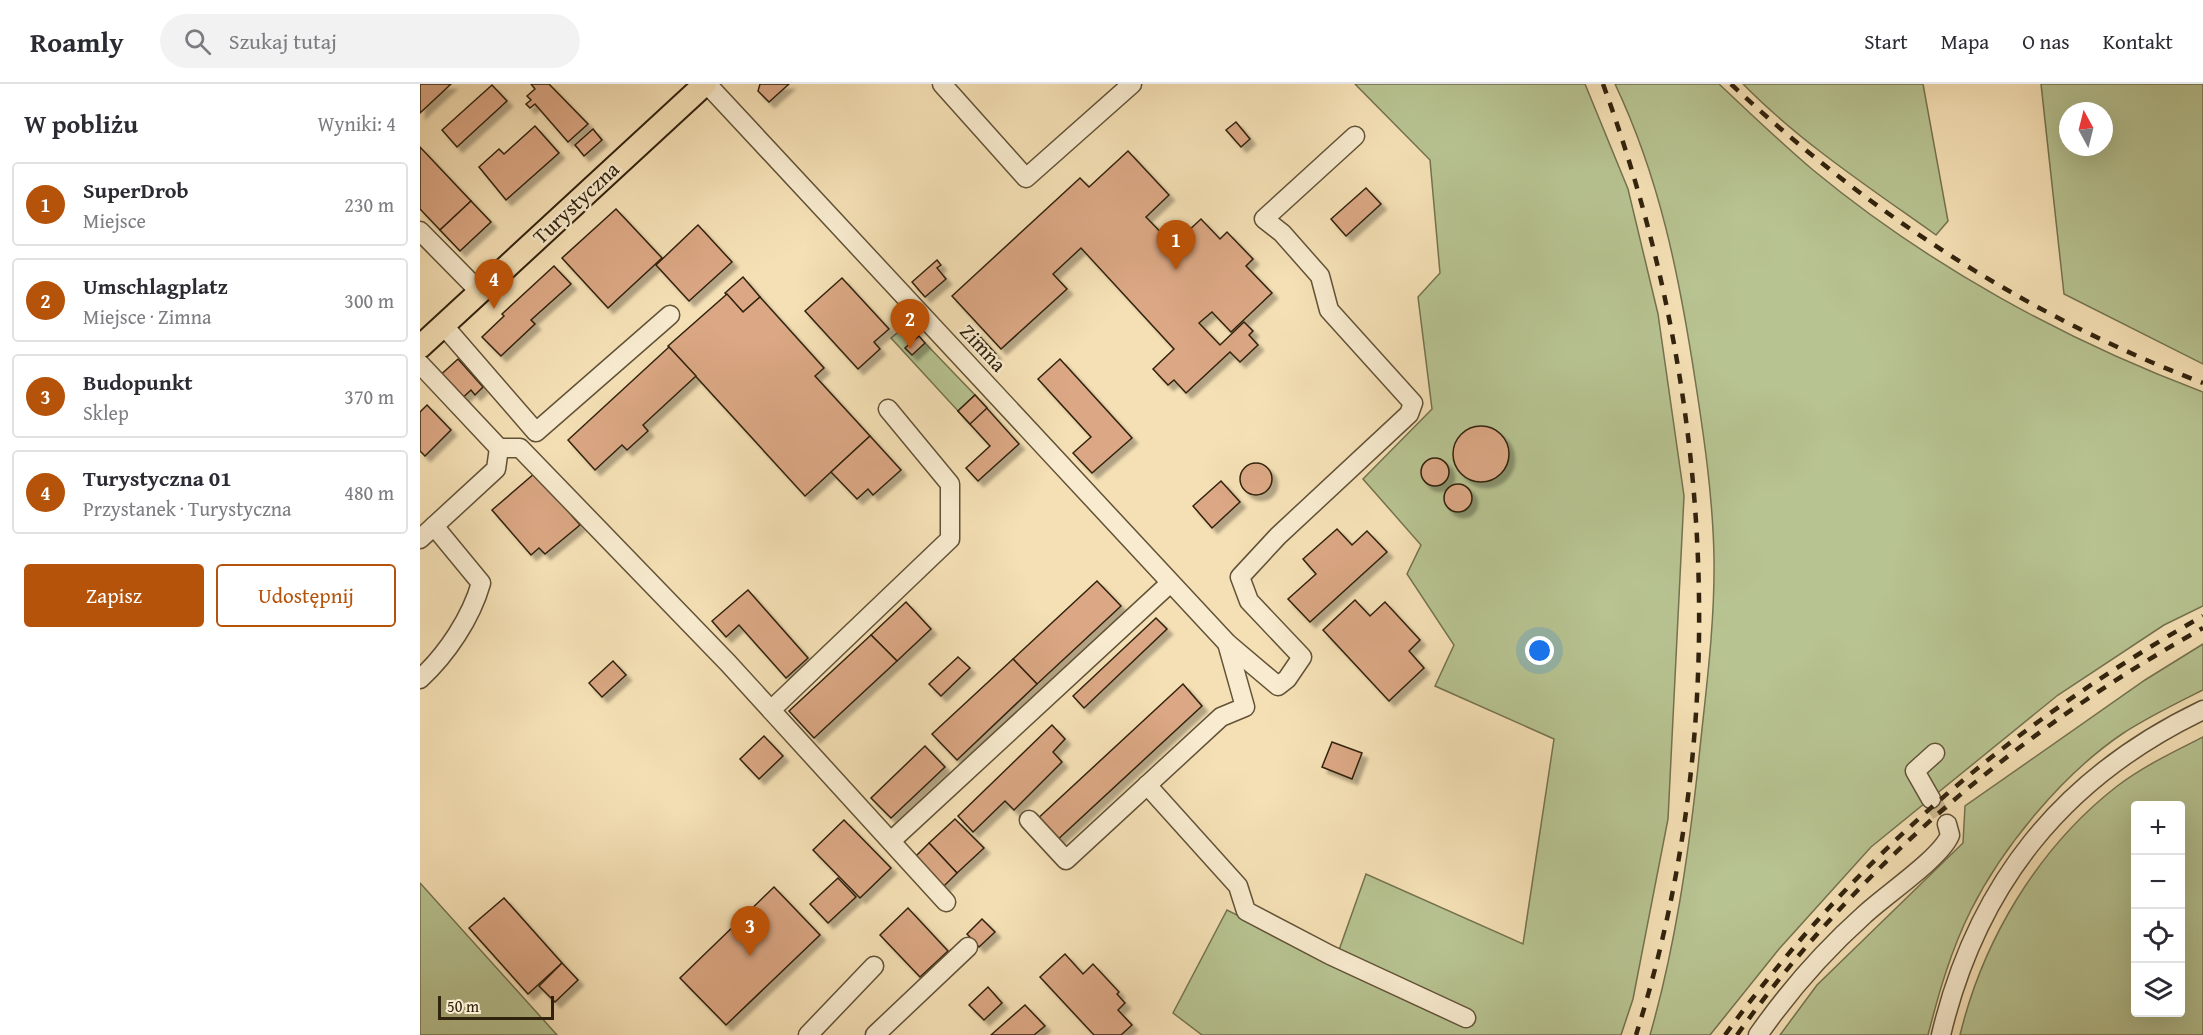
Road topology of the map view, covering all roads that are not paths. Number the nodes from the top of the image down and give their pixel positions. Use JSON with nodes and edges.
{"nodes":[{"id":1,"x":706,"y":84,"type":"edge"},
{"id":2,"x":942,"y":84,"type":"edge"},
{"id":3,"x":1131,"y":84,"type":"edge"},
{"id":4,"x":1355,"y":136,"type":"dead end"},
{"id":5,"x":420,"y":231,"type":"edge"},
{"id":6,"x":480,"y":292,"type":"junction"},
{"id":7,"x":670,"y":315,"type":"dead end"},
{"id":8,"x":444,"y":326,"type":"junction"},
{"id":9,"x":420,"y":347,"type":"edge"},
{"id":10,"x":420,"y":364,"type":"edge"},
{"id":11,"x":888,"y":409,"type":"dead end"},
{"id":12,"x":499,"y":448,"type":"junction"},
{"id":13,"x":434,"y":526,"type":"junction"},
{"id":14,"x":420,"y":539,"type":"edge"},
{"id":15,"x":1167,"y":586,"type":"dead end"},
{"id":16,"x":1227,"y":643,"type":"junction"},
{"id":17,"x":420,"y":679,"type":"edge"},
{"id":18,"x":771,"y":710,"type":"junction"},
{"id":19,"x":2203,"y":710,"type":"edge"},
{"id":20,"x":1935,"y":753,"type":"dead end"},
{"id":21,"x":1147,"y":785,"type":"junction"},
{"id":22,"x":1930,"y":799,"type":"tunnel mouth"},
{"id":23,"x":1029,"y":820,"type":"dead end"},
{"id":24,"x":1947,"y":824,"type":"dead end"},
{"id":25,"x":891,"y":841,"type":"junction"},
{"id":26,"x":946,"y":902,"type":"dead end"},
{"id":27,"x":968,"y":947,"type":"dead end"},
{"id":28,"x":874,"y":966,"type":"dead end"},
{"id":29,"x":1466,"y":1018,"type":"dead end"},
{"id":30,"x":808,"y":1035,"type":"edge"},
{"id":31,"x":875,"y":1035,"type":"edge"},
{"id":32,"x":1758,"y":1035,"type":"edge"},
{"id":33,"x":1941,"y":1035,"type":"edge"}],
"edges":[{"from":1,"to":6,"type":"main road","name":"Turystyczna"},
{"from":1,"to":16,"type":"street","name":"Zimna"},
{"from":2,"to":3,"type":"street"},
{"from":4,"to":16,"type":"street","name":"Zimna"},
{"from":5,"to":6,"type":"street"},
{"from":6,"to":8,"type":"main road","name":"Turystyczna"},
{"from":7,"to":8,"type":"street"},
{"from":8,"to":9,"type":"main road","name":"Turystyczna"},
{"from":10,"to":12,"type":"street"},
{"from":11,"to":18,"type":"street"},
{"from":12,"to":13,"type":"street"},
{"from":12,"to":18,"type":"street"},
{"from":13,"to":14,"type":"street"},
{"from":13,"to":17,"type":"street"},
{"from":15,"to":25,"type":"street"},
{"from":16,"to":21,"type":"street"},
{"from":18,"to":25,"type":"street"},
{"from":19,"to":33,"type":"street"},
{"from":20,"to":22,"type":"street"},
{"from":21,"to":23,"type":"street"},
{"from":21,"to":29,"type":"street"},
{"from":24,"to":32,"type":"street"},
{"from":25,"to":26,"type":"street"},
{"from":27,"to":31,"type":"street"},
{"from":28,"to":30,"type":"street"}]}
